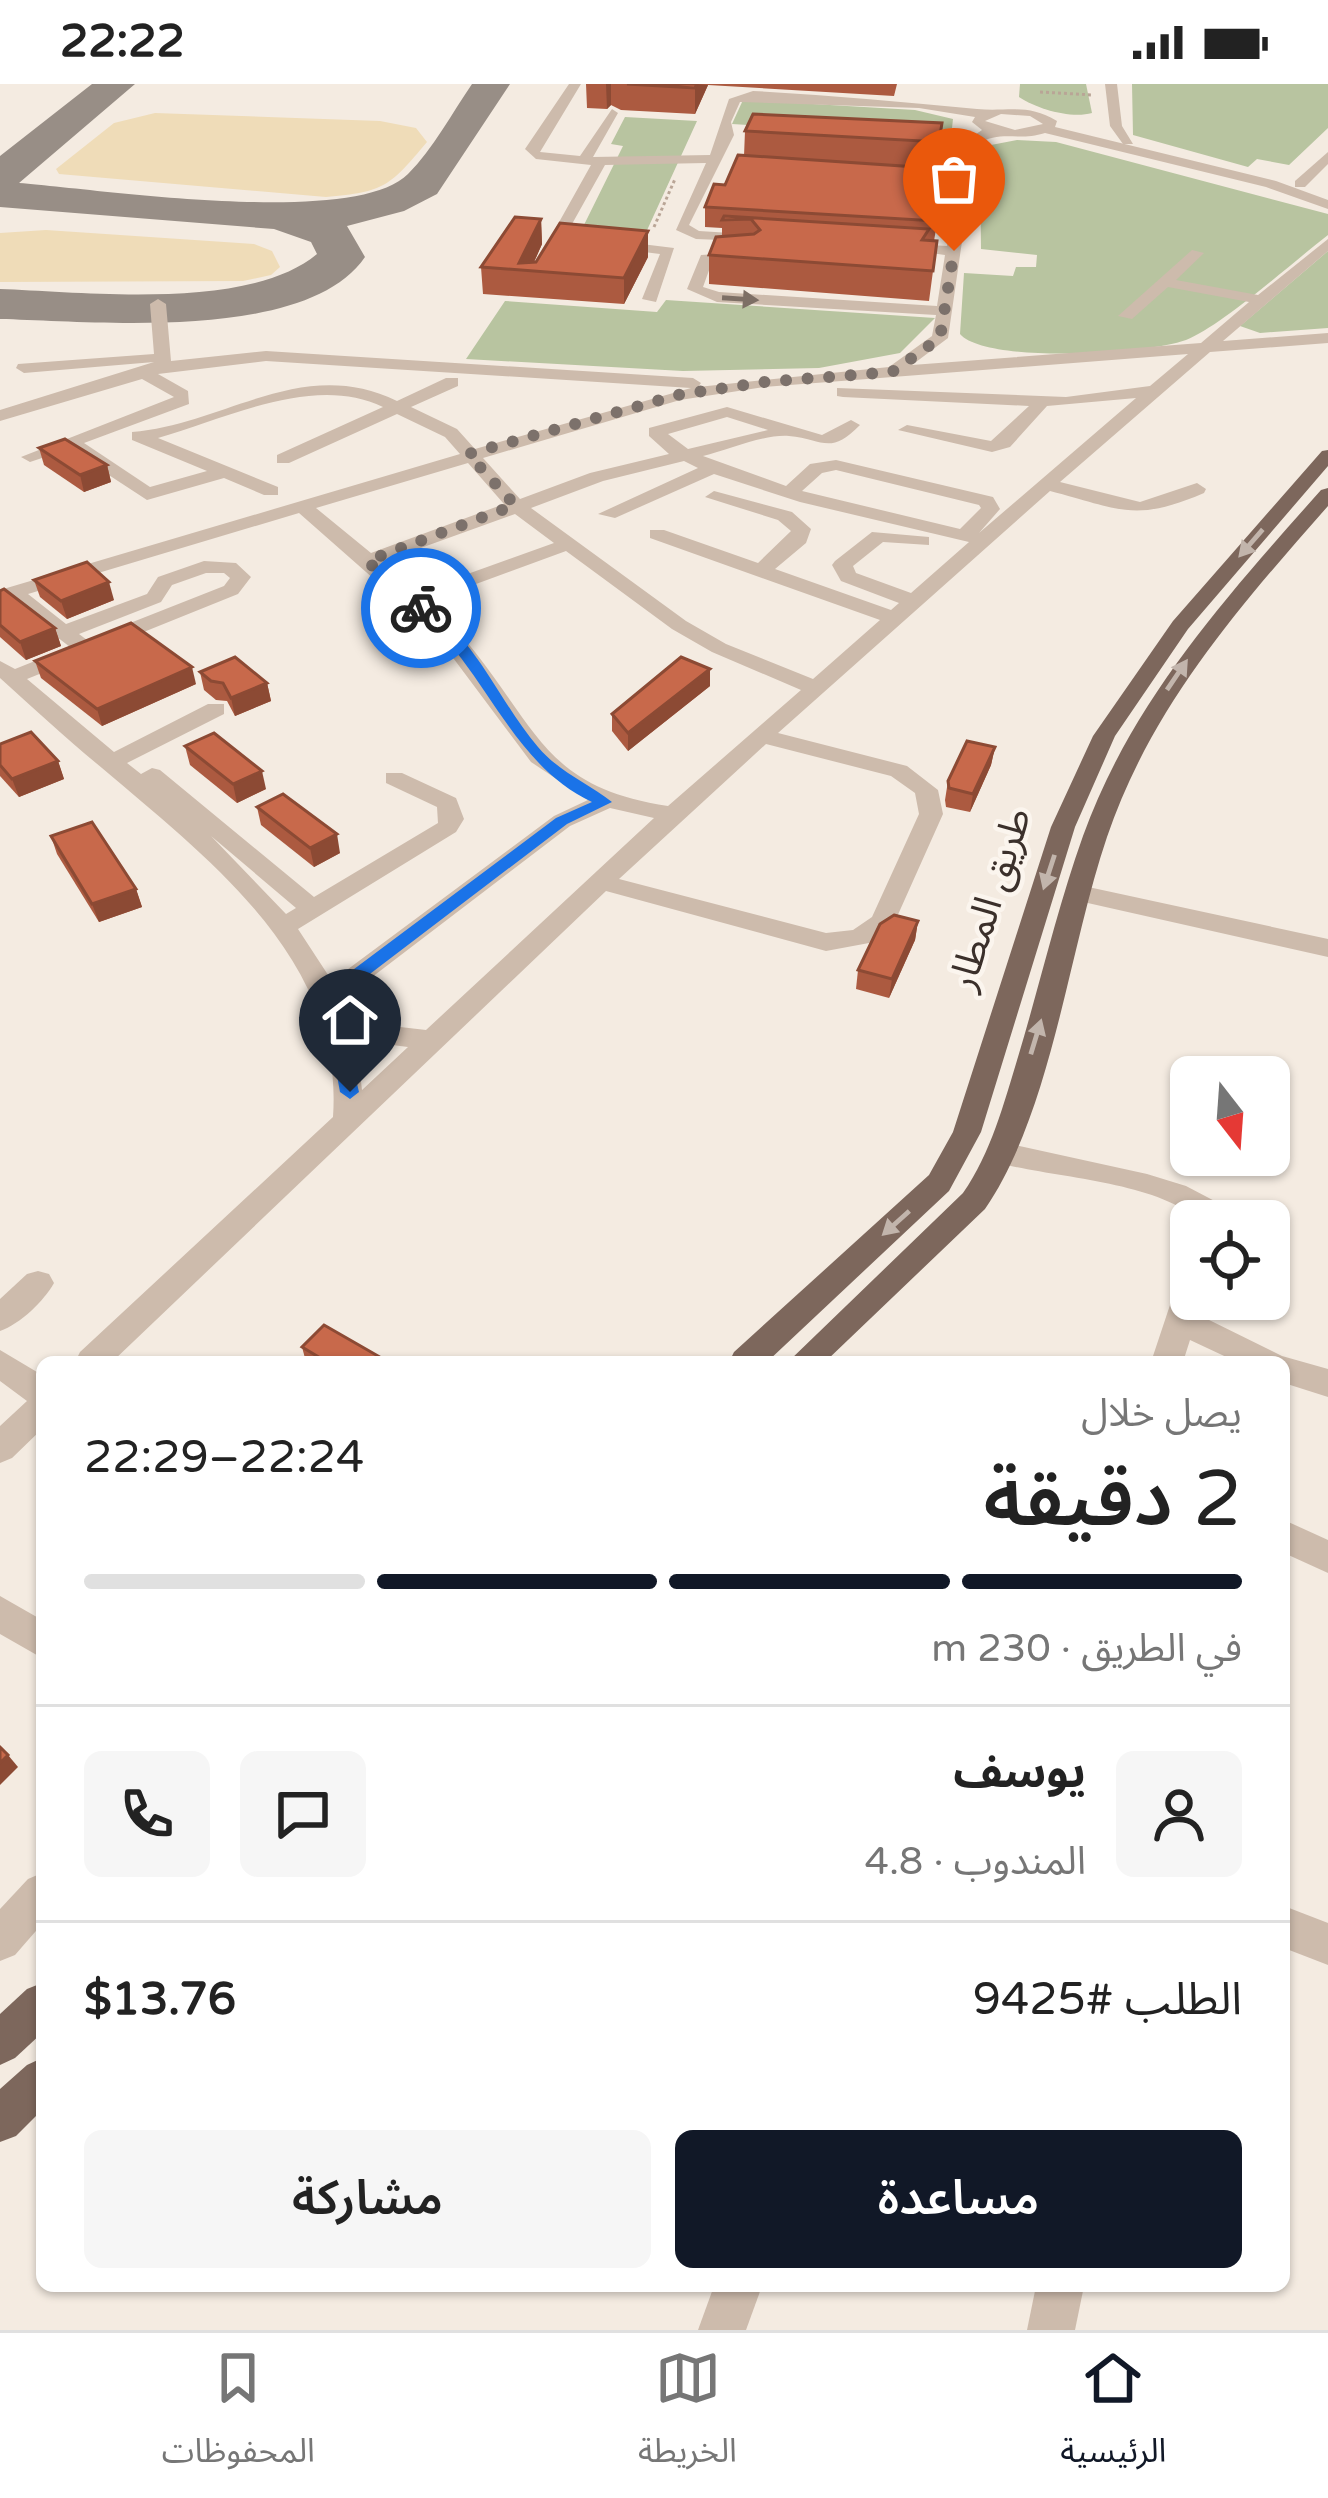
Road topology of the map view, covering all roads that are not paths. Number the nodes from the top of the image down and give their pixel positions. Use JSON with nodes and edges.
{"nodes":[{"id":1,"x":575,"y":84,"type":"edge"},
{"id":2,"x":1128,"y":84,"type":"edge"},
{"id":3,"x":922,"y":85,"type":"edge"},
{"id":4,"x":1002,"y":90,"type":"dead end"},
{"id":5,"x":1112,"y":90,"type":"edge"},
{"id":6,"x":919,"y":104,"type":"junction"},
{"id":7,"x":1001,"y":110,"type":"junction"},
{"id":8,"x":612,"y":113,"type":"dead end"},
{"id":9,"x":983,"y":114,"type":"junction"},
{"id":10,"x":1049,"y":125,"type":"junction"},
{"id":11,"x":992,"y":130,"type":"junction"},
{"id":12,"x":727,"y":131,"type":"junction"},
{"id":13,"x":747,"y":132,"type":"edge"},
{"id":14,"x":1128,"y":140,"type":"junction"},
{"id":15,"x":950,"y":142,"type":"dead end"},
{"id":16,"x":970,"y":143,"type":"junction"},
{"id":17,"x":1328,"y":156,"type":"edge"},
{"id":18,"x":592,"y":161,"type":"junction"},
{"id":19,"x":714,"y":162,"type":"junction"},
{"id":20,"x":734,"y":166,"type":"edge"},
{"id":21,"x":944,"y":178,"type":"edge"},
{"id":22,"x":964,"y":179,"type":"junction"},
{"id":23,"x":1300,"y":184,"type":"junction"},
{"id":24,"x":1325,"y":186,"type":"edge"},
{"id":25,"x":1328,"y":205,"type":"edge"},
{"id":26,"x":685,"y":218,"type":"junction"},
{"id":27,"x":768,"y":223,"type":"edge"},
{"id":28,"x":894,"y":230,"type":"edge"},
{"id":29,"x":558,"y":240,"type":"junction"},
{"id":30,"x":790,"y":241,"type":"edge"},
{"id":31,"x":579,"y":242,"type":"edge"},
{"id":32,"x":601,"y":243,"type":"edge"},
{"id":33,"x":1328,"y":243,"type":"edge"},
{"id":34,"x":954,"y":251,"type":"junction"},
{"id":35,"x":1196,"y":253,"type":"dead end"},
{"id":36,"x":884,"y":255,"type":"edge"},
{"id":37,"x":771,"y":257,"type":"edge"},
{"id":38,"x":539,"y":269,"type":"edge"},
{"id":39,"x":1164,"y":282,"type":"junction"},
{"id":40,"x":650,"y":299,"type":"dead end"},
{"id":41,"x":1261,"y":300,"type":"junction"},
{"id":42,"x":158,"y":304,"type":"dead end"},
{"id":43,"x":944,"y":311,"type":"junction"},
{"id":44,"x":1126,"y":316,"type":"dead end"},
{"id":45,"x":940,"y":338,"type":"junction"},
{"id":46,"x":1328,"y":338,"type":"edge"},
{"id":47,"x":1203,"y":351,"type":"junction"},
{"id":48,"x":163,"y":363,"type":"junction"},
{"id":49,"x":47,"y":366,"type":"junction"},
{"id":50,"x":991,"y":366,"type":"junction"},
{"id":51,"x":24,"y":368,"type":"dead end"},
{"id":52,"x":142,"y":372,"type":"junction"},
{"id":53,"x":892,"y":372,"type":"junction"},
{"id":54,"x":452,"y":382,"type":"dead end"},
{"id":55,"x":733,"y":386,"type":"junction"},
{"id":56,"x":1154,"y":391,"type":"junction"},
{"id":57,"x":939,"y":397,"type":"junction"},
{"id":58,"x":59,"y":398,"type":"junction"},
{"id":59,"x":1042,"y":402,"type":"junction"},
{"id":60,"x":1066,"y":402,"type":"junction"},
{"id":61,"x":398,"y":406,"type":"junction"},
{"id":62,"x":0,"y":413,"type":"edge"},
{"id":63,"x":851,"y":425,"type":"dead end"},
{"id":64,"x":1114,"y":425,"type":"junction"},
{"id":65,"x":115,"y":426,"type":"junction"},
{"id":66,"x":788,"y":430,"type":"junction"},
{"id":67,"x":907,"y":430,"type":"junction"},
{"id":68,"x":142,"y":437,"type":"junction"},
{"id":69,"x":70,"y":442,"type":"junction"},
{"id":70,"x":892,"y":445,"type":"dead end"},
{"id":71,"x":468,"y":454,"type":"junction"},
{"id":72,"x":684,"y":455,"type":"junction"},
{"id":73,"x":1328,"y":455,"type":"edge"},
{"id":74,"x":30,"y":457,"type":"dead end"},
{"id":75,"x":283,"y":459,"type":"dead end"},
{"id":76,"x":1075,"y":459,"type":"junction"},
{"id":77,"x":710,"y":469,"type":"junction"},
{"id":78,"x":225,"y":472,"type":"junction"},
{"id":79,"x":1046,"y":484,"type":"junction"},
{"id":80,"x":1197,"y":489,"type":"dead end"},
{"id":81,"x":791,"y":490,"type":"junction"},
{"id":82,"x":272,"y":491,"type":"dead end"},
{"id":83,"x":1328,"y":494,"type":"edge"},
{"id":84,"x":714,"y":496,"type":"dead end"},
{"id":85,"x":1113,"y":496,"type":"junction"},
{"id":86,"x":515,"y":505,"type":"junction"},
{"id":87,"x":305,"y":509,"type":"junction"},
{"id":88,"x":608,"y":514,"type":"dead end"},
{"id":89,"x":657,"y":534,"type":"dead end"},
{"id":90,"x":972,"y":542,"type":"junction"},
{"id":91,"x":568,"y":544,"type":"junction"},
{"id":92,"x":367,"y":561,"type":"junction"},
{"id":93,"x":99,"y":564,"type":"junction"},
{"id":94,"x":761,"y":571,"type":"junction"},
{"id":95,"x":469,"y":580,"type":"dead end"},
{"id":96,"x":162,"y":584,"type":"junction"},
{"id":97,"x":6,"y":594,"type":"edge"},
{"id":98,"x":912,"y":601,"type":"junction"},
{"id":99,"x":892,"y":618,"type":"junction"},
{"id":100,"x":64,"y":632,"type":"junction"},
{"id":101,"x":84,"y":649,"type":"junction"},
{"id":102,"x":6,"y":673,"type":"edge"},
{"id":103,"x":815,"y":688,"type":"junction"},
{"id":104,"x":216,"y":709,"type":"dead end"},
{"id":105,"x":761,"y":736,"type":"junction"},
{"id":106,"x":117,"y":759,"type":"junction"},
{"id":107,"x":394,"y":778,"type":"dead end"},
{"id":108,"x":604,"y":802,"type":"junction"},
{"id":109,"x":673,"y":814,"type":"junction"},
{"id":110,"x":600,"y":882,"type":"junction"},
{"id":111,"x":1079,"y":893,"type":"junction"},
{"id":112,"x":313,"y":909,"type":"junction"},
{"id":113,"x":282,"y":928,"type":"junction"},
{"id":114,"x":1328,"y":948,"type":"edge"},
{"id":115,"x":331,"y":1008,"type":"junction"},
{"id":116,"x":428,"y":1040,"type":"junction"},
{"id":117,"x":984,"y":1073,"type":"junction"},
{"id":118,"x":1022,"y":1082,"type":"junction"},
{"id":119,"x":347,"y":1122,"type":"junction"},
{"id":120,"x":1001,"y":1153,"type":"junction"},
{"id":121,"x":1186,"y":1200,"type":"edge"},
{"id":122,"x":38,"y":1282,"type":"dead end"},
{"id":123,"x":0,"y":1318,"type":"edge"},
{"id":124,"x":1181,"y":1320,"type":"edge"},
{"id":125,"x":1207,"y":1320,"type":"edge"},
{"id":126,"x":97,"y":1356,"type":"edge"},
{"id":127,"x":752,"y":1356,"type":"edge"},
{"id":128,"x":810,"y":1356,"type":"edge"},
{"id":129,"x":1169,"y":1356,"type":"edge"},
{"id":130,"x":1260,"y":1356,"type":"edge"},
{"id":131,"x":0,"y":1363,"type":"edge"},
{"id":132,"x":1290,"y":1371,"type":"edge"},
{"id":133,"x":1328,"y":1383,"type":"edge"},
{"id":134,"x":36,"y":1389,"type":"edge"},
{"id":135,"x":36,"y":1414,"type":"edge"},
{"id":136,"x":0,"y":1448,"type":"edge"},
{"id":137,"x":1290,"y":1539,"type":"edge"},
{"id":138,"x":1328,"y":1557,"type":"edge"},
{"id":139,"x":0,"y":1613,"type":"edge"},
{"id":140,"x":36,"y":1638,"type":"edge"},
{"id":141,"x":36,"y":1900,"type":"edge"},
{"id":142,"x":1290,"y":1929,"type":"edge"},
{"id":143,"x":0,"y":1940,"type":"edge"},
{"id":144,"x":1328,"y":1944,"type":"edge"},
{"id":145,"x":36,"y":2010,"type":"edge"},
{"id":146,"x":0,"y":2043,"type":"edge"},
{"id":147,"x":36,"y":2086,"type":"edge"},
{"id":148,"x":0,"y":2120,"type":"edge"},
{"id":149,"x":736,"y":2292,"type":"edge"},
{"id":150,"x":1059,"y":2292,"type":"edge"},
{"id":151,"x":722,"y":2330,"type":"edge"},
{"id":152,"x":1051,"y":2330,"type":"edge"}],
"edges":[{"from":1,"to":18,"type":"street"},
{"from":2,"to":5,"type":"street"},
{"from":3,"to":6,"type":"street"},
{"from":4,"to":7,"type":"street"},
{"from":5,"to":14,"type":"street"},
{"from":6,"to":9,"type":"street"},
{"from":6,"to":12,"type":"street"},
{"from":7,"to":9,"type":"street"},
{"from":7,"to":10,"type":"street"},
{"from":8,"to":18,"type":"street"},
{"from":9,"to":11,"type":"street"},
{"from":10,"to":11,"type":"street"},
{"from":10,"to":14,"type":"street"},
{"from":10,"to":25,"type":"street"},
{"from":11,"to":16,"type":"street"},
{"from":12,"to":13,"type":"street"},
{"from":12,"to":19,"type":"street"},
{"from":14,"to":23,"type":"street"},
{"from":15,"to":16,"type":"street"},
{"from":16,"to":22,"type":"street"},
{"from":17,"to":23,"type":"street"},
{"from":18,"to":19,"type":"street"},
{"from":18,"to":29,"type":"street"},
{"from":19,"to":20,"type":"street"},
{"from":19,"to":26,"type":"street"},
{"from":21,"to":22,"type":"street"},
{"from":22,"to":34,"type":"street"},
{"from":23,"to":24,"type":"street"},
{"from":26,"to":27,"type":"street"},
{"from":26,"to":30,"type":"street"},
{"from":28,"to":34,"type":"street"},
{"from":29,"to":31,"type":"street"},
{"from":29,"to":38,"type":"street"},
{"from":32,"to":40,"type":"street"},
{"from":33,"to":41,"type":"street"},
{"from":34,"to":36,"type":"street"},
{"from":34,"to":43,"type":"street"},
{"from":35,"to":39,"type":"street"},
{"from":37,"to":43,"type":"street","one_way":true},
{"from":39,"to":41,"type":"street"},
{"from":39,"to":44,"type":"street"},
{"from":41,"to":47,"type":"street"},
{"from":42,"to":48,"type":"street"},
{"from":43,"to":45,"type":"street"},
{"from":45,"to":50,"type":"street"},
{"from":45,"to":53,"type":"street"},
{"from":46,"to":47,"type":"street"},
{"from":47,"to":50,"type":"street"},
{"from":47,"to":56,"type":"street"},
{"from":48,"to":49,"type":"street"},
{"from":48,"to":52,"type":"street"},
{"from":48,"to":55,"type":"street"},
{"from":49,"to":51,"type":"street"},
{"from":49,"to":58,"type":"street"},
{"from":50,"to":53,"type":"street"},
{"from":52,"to":58,"type":"street"},
{"from":52,"to":65,"type":"street"},
{"from":53,"to":55,"type":"street"},
{"from":54,"to":61,"type":"street"},
{"from":55,"to":57,"type":"street"},
{"from":55,"to":71,"type":"street"},
{"from":56,"to":60,"type":"street"},
{"from":56,"to":64,"type":"street"},
{"from":57,"to":59,"type":"street"},
{"from":57,"to":67,"type":"street"},
{"from":58,"to":62,"type":"street"},
{"from":59,"to":60,"type":"street"},
{"from":59,"to":67,"type":"street"},
{"from":60,"to":64,"type":"street"},
{"from":61,"to":68,"type":"street"},
{"from":61,"to":71,"type":"street"},
{"from":61,"to":75,"type":"street"},
{"from":63,"to":66,"type":"street"},
{"from":64,"to":76,"type":"street"},
{"from":65,"to":68,"type":"street"},
{"from":65,"to":69,"type":"street"},
{"from":66,"to":72,"type":"street"},
{"from":66,"to":72,"type":"street"},
{"from":67,"to":70,"type":"street"},
{"from":68,"to":78,"type":"street"},
{"from":69,"to":74,"type":"street"},
{"from":69,"to":78,"type":"street"},
{"from":71,"to":86,"type":"street"},
{"from":71,"to":87,"type":"street"},
{"from":72,"to":77,"type":"street"},
{"from":72,"to":86,"type":"street"},
{"from":73,"to":117,"type":"main road","name":"طريق المطار","one_way":true},
{"from":76,"to":79,"type":"street"},
{"from":76,"to":85,"type":"street"},
{"from":77,"to":81,"type":"street"},
{"from":77,"to":88,"type":"street"},
{"from":78,"to":82,"type":"street"},
{"from":79,"to":85,"type":"street"},
{"from":79,"to":90,"type":"street"},
{"from":80,"to":85,"type":"street"},
{"from":81,"to":90,"type":"street"},
{"from":81,"to":90,"type":"street"},
{"from":111,"to":83,"type":"main road","name":"طريق المطار","one_way":true},
{"from":84,"to":94,"type":"street"},
{"from":86,"to":91,"type":"street"},
{"from":86,"to":92,"type":"street"},
{"from":87,"to":92,"type":"street"},
{"from":87,"to":93,"type":"street"},
{"from":89,"to":94,"type":"street"},
{"from":90,"to":98,"type":"street"},
{"from":90,"to":98,"type":"street"},
{"from":91,"to":95,"type":"street"},
{"from":91,"to":103,"type":"street"},
{"from":92,"to":108,"type":"street"},
{"from":93,"to":96,"type":"street"},
{"from":93,"to":97,"type":"street"},
{"from":94,"to":99,"type":"street"},
{"from":96,"to":100,"type":"street"},
{"from":96,"to":101,"type":"street"},
{"from":97,"to":100,"type":"street"},
{"from":98,"to":99,"type":"street"},
{"from":99,"to":103,"type":"street"},
{"from":100,"to":101,"type":"street"},
{"from":101,"to":102,"type":"street"},
{"from":102,"to":106,"type":"street"},
{"from":103,"to":105,"type":"street"},
{"from":104,"to":106,"type":"street"},
{"from":105,"to":109,"type":"street"},
{"from":105,"to":110,"type":"street"},
{"from":106,"to":112,"type":"street"},
{"from":106,"to":113,"type":"street"},
{"from":107,"to":112,"type":"street"},
{"from":108,"to":109,"type":"street"},
{"from":108,"to":115,"type":"street"},
{"from":109,"to":110,"type":"street"},
{"from":110,"to":116,"type":"street"},
{"from":111,"to":114,"type":"street"},
{"from":118,"to":111,"type":"main road","name":"طريق المطار","one_way":true},
{"from":112,"to":113,"type":"street"},
{"from":113,"to":115,"type":"street"},
{"from":115,"to":116,"type":"street"},
{"from":115,"to":119,"type":"street"},
{"from":116,"to":119,"type":"street"},
{"from":117,"to":118,"type":"main road"},
{"from":117,"to":127,"type":"main road","name":"طريق المطار","one_way":true},
{"from":118,"to":120,"type":"main road","name":"طريق المطار"},
{"from":119,"to":126,"type":"street"},
{"from":120,"to":121,"type":"street"},
{"from":120,"to":128,"type":"main road","name":"طريق المطار"},
{"from":122,"to":123,"type":"street"},
{"from":124,"to":129,"type":"street"},
{"from":125,"to":130,"type":"street"},
{"from":131,"to":134,"type":"street"},
{"from":132,"to":133,"type":"street"},
{"from":135,"to":136,"type":"street"},
{"from":137,"to":138,"type":"street"},
{"from":139,"to":140,"type":"street"},
{"from":141,"to":143,"type":"street"},
{"from":142,"to":144,"type":"street"},
{"from":145,"to":146,"type":"main road"},
{"from":147,"to":148,"type":"main road"},
{"from":149,"to":151,"type":"street"},
{"from":150,"to":152,"type":"street"}]}
